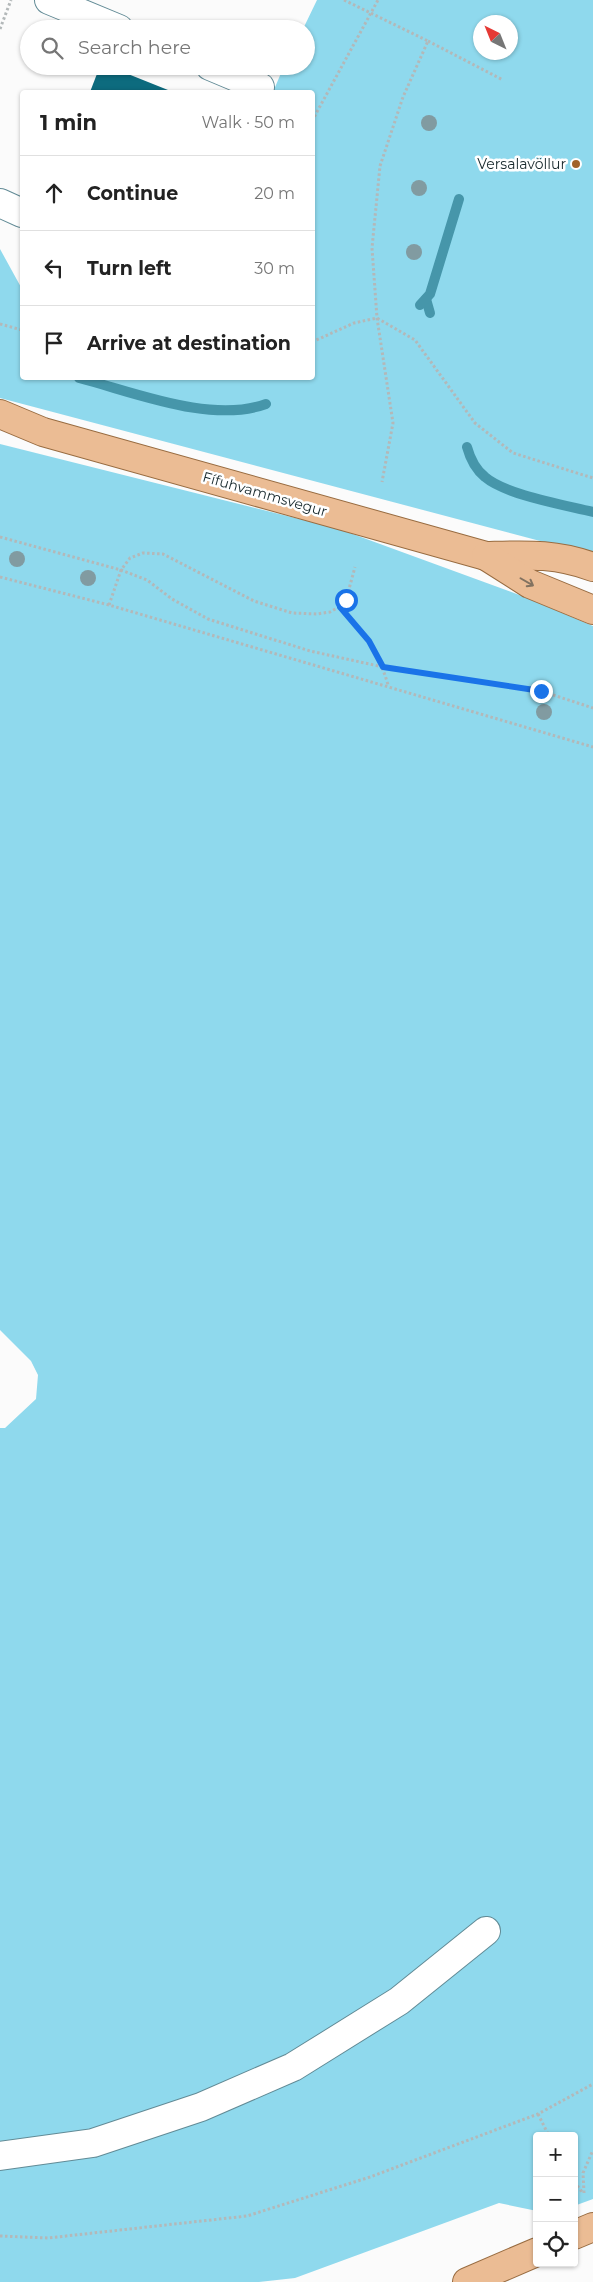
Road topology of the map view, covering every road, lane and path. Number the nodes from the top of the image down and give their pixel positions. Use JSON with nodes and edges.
{"nodes":[{"id":1,"x":11,"y":0,"type":"edge"},
{"id":2,"x":49,"y":0,"type":"edge"},
{"id":3,"x":344,"y":0,"type":"edge"},
{"id":4,"x":378,"y":0,"type":"edge"},
{"id":5,"x":370,"y":14,"type":"junction"},
{"id":6,"x":97,"y":20,"type":"edge"},
{"id":7,"x":0,"y":29,"type":"edge"},
{"id":8,"x":428,"y":41,"type":"junction"},
{"id":9,"x":231,"y":75,"type":"edge"},
{"id":10,"x":503,"y":80,"type":"dead end"},
{"id":11,"x":259,"y":90,"type":"edge"},
{"id":12,"x":315,"y":116,"type":"edge"},
{"id":13,"x":0,"y":203,"type":"edge"},
{"id":14,"x":20,"y":212,"type":"edge"},
{"id":15,"x":377,"y":318,"type":"junction"},
{"id":16,"x":0,"y":324,"type":"edge"},
{"id":17,"x":20,"y":329,"type":"edge"},
{"id":18,"x":315,"y":341,"type":"edge"},
{"id":19,"x":0,"y":414,"type":"edge"},
{"id":20,"x":0,"y":429,"type":"edge"},
{"id":21,"x":43,"y":432,"type":"junction"},
{"id":22,"x":593,"y":478,"type":"edge"},
{"id":23,"x":382,"y":482,"type":"dead end"},
{"id":24,"x":0,"y":537,"type":"edge"},
{"id":25,"x":486,"y":556,"type":"junction"},
{"id":26,"x":355,"y":566,"type":"dead end"},
{"id":27,"x":593,"y":567,"type":"edge"},
{"id":28,"x":122,"y":570,"type":"junction"},
{"id":29,"x":0,"y":577,"type":"edge"},
{"id":30,"x":109,"y":605,"type":"junction"},
{"id":31,"x":340,"y":607,"type":"junction"},
{"id":32,"x":593,"y":610,"type":"edge"},
{"id":33,"x":383,"y":667,"type":"junction"},
{"id":34,"x":388,"y":686,"type":"junction"},
{"id":35,"x":593,"y":708,"type":"edge"},
{"id":36,"x":593,"y":748,"type":"edge"},
{"id":37,"x":486,"y":1931,"type":"dead end"},
{"id":38,"x":593,"y":2084,"type":"edge"},
{"id":39,"x":538,"y":2114,"type":"junction"},
{"id":40,"x":547,"y":2132,"type":"edge"},
{"id":41,"x":593,"y":2150,"type":"edge"},
{"id":42,"x":0,"y":2156,"type":"edge"},
{"id":43,"x":578,"y":2186,"type":"edge"},
{"id":44,"x":593,"y":2227,"type":"edge"},
{"id":45,"x":578,"y":2233,"type":"edge"},
{"id":46,"x":0,"y":2236,"type":"edge"},
{"id":47,"x":533,"y":2254,"type":"edge"},
{"id":48,"x":467,"y":2282,"type":"edge"}],
"edges":[{"from":1,"to":7,"type":"path"},
{"from":2,"to":6,"type":"lane"},
{"from":3,"to":5,"type":"path"},
{"from":4,"to":5,"type":"path"},
{"from":5,"to":8,"type":"path"},
{"from":5,"to":12,"type":"path"},
{"from":8,"to":10,"type":"path"},
{"from":8,"to":15,"type":"path"},
{"from":9,"to":11,"type":"lane"},
{"from":13,"to":14,"type":"lane"},
{"from":15,"to":18,"type":"path"},
{"from":15,"to":22,"type":"path"},
{"from":15,"to":23,"type":"path"},
{"from":16,"to":17,"type":"path"},
{"from":19,"to":21,"type":"main road","name":"Fífuhvammsvegur"},
{"from":20,"to":21,"type":"main road","name":"Fífuhvammsvegur"},
{"from":21,"to":25,"type":"main road","name":"Fífuhvammsvegur"},
{"from":24,"to":28,"type":"path"},
{"from":25,"to":27,"type":"main road","name":"Fífuhvammsvegur"},
{"from":25,"to":32,"type":"main road","name":"Fífuhvammsvegur","one_way":true},
{"from":26,"to":31,"type":"path"},
{"from":28,"to":30,"type":"path"},
{"from":28,"to":31,"type":"path"},
{"from":28,"to":33,"type":"path"},
{"from":29,"to":30,"type":"path"},
{"from":30,"to":34,"type":"path"},
{"from":31,"to":33,"type":"path"},
{"from":33,"to":34,"type":"path"},
{"from":33,"to":35,"type":"path"},
{"from":34,"to":36,"type":"path"},
{"from":37,"to":42,"type":"lane"},
{"from":38,"to":39,"type":"path"},
{"from":39,"to":40,"type":"path"},
{"from":39,"to":46,"type":"path"},
{"from":41,"to":43,"type":"path"},
{"from":44,"to":45,"type":"main road"},
{"from":47,"to":48,"type":"main road"}]}
